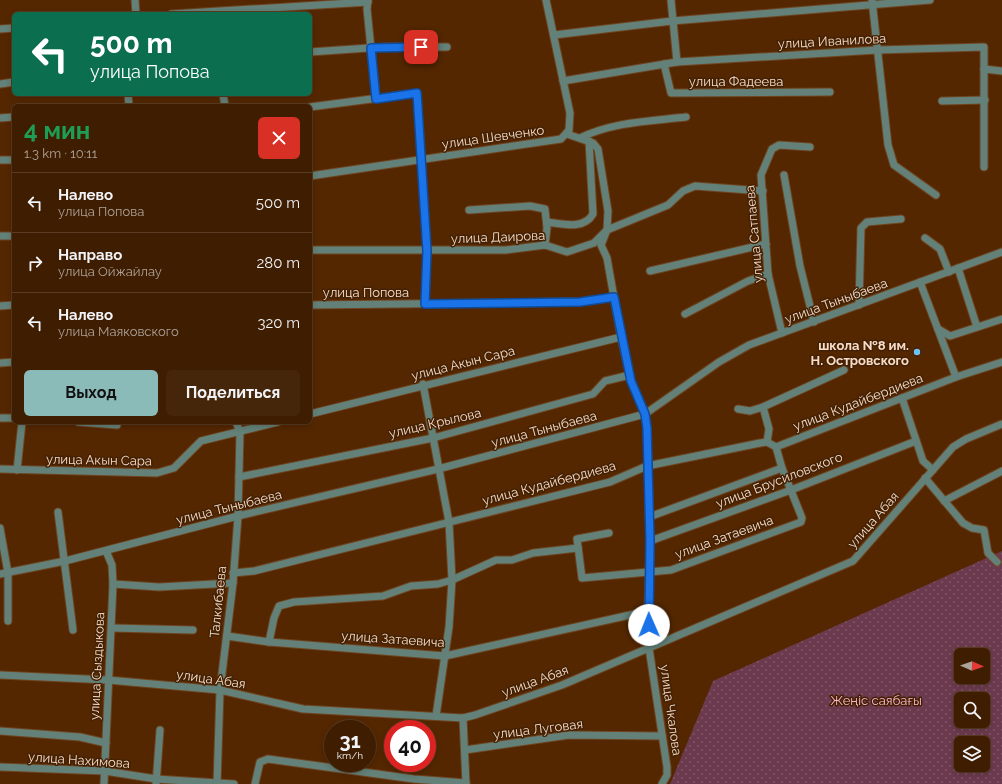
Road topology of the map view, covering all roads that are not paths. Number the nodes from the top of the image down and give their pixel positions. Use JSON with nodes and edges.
{"nodes":[{"id":1,"x":135,"y":0,"type":"edge"},
{"id":2,"x":546,"y":0,"type":"edge"},
{"id":3,"x":670,"y":0,"type":"edge"},
{"id":4,"x":930,"y":0,"type":"edge"},
{"id":5,"x":368,"y":1,"type":"edge"},
{"id":6,"x":872,"y":2,"type":"edge"},
{"id":7,"x":136,"y":12,"type":"edge"},
{"id":8,"x":201,"y":12,"type":"edge"},
{"id":9,"x":672,"y":21,"type":"junction"},
{"id":10,"x":12,"y":28,"type":"edge"},
{"id":11,"x":0,"y":29,"type":"edge"},
{"id":12,"x":554,"y":35,"type":"junction"},
{"id":13,"x":447,"y":47,"type":"dead end"},
{"id":14,"x":371,"y":48,"type":"junction"},
{"id":15,"x":878,"y":50,"type":"junction"},
{"id":16,"x":312,"y":52,"type":"edge"},
{"id":17,"x":676,"y":62,"type":"junction"},
{"id":18,"x":664,"y":64,"type":"junction"},
{"id":19,"x":984,"y":69,"type":"junction"},
{"id":20,"x":1002,"y":71,"type":"edge"},
{"id":21,"x":564,"y":80,"type":"junction"},
{"id":22,"x":12,"y":82,"type":"edge"},
{"id":23,"x":0,"y":84,"type":"edge"},
{"id":24,"x":830,"y":92,"type":"dead end"},
{"id":25,"x":376,"y":99,"type":"junction"},
{"id":26,"x":942,"y":100,"type":"dead end"},
{"id":27,"x":984,"y":100,"type":"junction"},
{"id":28,"x":312,"y":107,"type":"edge"},
{"id":29,"x":686,"y":116,"type":"dead end"},
{"id":30,"x":12,"y":117,"type":"edge"},
{"id":31,"x":0,"y":118,"type":"edge"},
{"id":32,"x":564,"y":136,"type":"junction"},
{"id":33,"x":580,"y":138,"type":"junction"},
{"id":34,"x":589,"y":141,"type":"junction"},
{"id":35,"x":810,"y":148,"type":"dead end"},
{"id":36,"x":0,"y":160,"type":"edge"},
{"id":37,"x":12,"y":160,"type":"edge"},
{"id":38,"x":422,"y":160,"type":"junction"},
{"id":39,"x":984,"y":167,"type":"dead end"},
{"id":40,"x":784,"y":175,"type":"dead end"},
{"id":41,"x":312,"y":176,"type":"edge"},
{"id":42,"x":763,"y":191,"type":"junction"},
{"id":43,"x":936,"y":195,"type":"dead end"},
{"id":44,"x":469,"y":210,"type":"dead end"},
{"id":45,"x":901,"y":219,"type":"dead end"},
{"id":46,"x":547,"y":222,"type":"junction"},
{"id":47,"x":607,"y":230,"type":"junction"},
{"id":48,"x":0,"y":236,"type":"edge"},
{"id":49,"x":12,"y":236,"type":"edge"},
{"id":50,"x":925,"y":238,"type":"dead end"},
{"id":51,"x":766,"y":244,"type":"junction"},
{"id":52,"x":545,"y":245,"type":"junction"},
{"id":53,"x":312,"y":250,"type":"edge"},
{"id":54,"x":427,"y":251,"type":"junction"},
{"id":55,"x":1002,"y":252,"type":"edge"},
{"id":56,"x":958,"y":268,"type":"junction"},
{"id":57,"x":650,"y":271,"type":"dead end"},
{"id":58,"x":949,"y":272,"type":"junction"},
{"id":59,"x":768,"y":274,"type":"junction"},
{"id":60,"x":920,"y":282,"type":"junction"},
{"id":61,"x":614,"y":297,"type":"junction"},
{"id":62,"x":425,"y":304,"type":"junction"},
{"id":63,"x":12,"y":305,"type":"edge"},
{"id":64,"x":312,"y":305,"type":"edge"},
{"id":65,"x":859,"y":305,"type":"junction"},
{"id":66,"x":0,"y":306,"type":"edge"},
{"id":67,"x":685,"y":314,"type":"dead end"},
{"id":68,"x":1002,"y":319,"type":"edge"},
{"id":69,"x":814,"y":322,"type":"junction"},
{"id":70,"x":977,"y":327,"type":"junction"},
{"id":71,"x":937,"y":328,"type":"junction"},
{"id":72,"x":782,"y":333,"type":"junction"},
{"id":73,"x":621,"y":337,"type":"junction"},
{"id":74,"x":0,"y":362,"type":"edge"},
{"id":75,"x":12,"y":362,"type":"edge"},
{"id":76,"x":1002,"y":362,"type":"edge"},
{"id":77,"x":844,"y":370,"type":"dead end"},
{"id":78,"x":630,"y":375,"type":"junction"},
{"id":79,"x":956,"y":377,"type":"junction"},
{"id":80,"x":423,"y":384,"type":"junction"},
{"id":81,"x":902,"y":398,"type":"junction"},
{"id":82,"x":763,"y":407,"type":"junction"},
{"id":83,"x":738,"y":408,"type":"dead end"},
{"id":84,"x":312,"y":413,"type":"edge"},
{"id":85,"x":645,"y":414,"type":"junction"},
{"id":86,"x":0,"y":418,"type":"edge"},
{"id":87,"x":12,"y":418,"type":"edge"},
{"id":88,"x":22,"y":424,"type":"edge"},
{"id":89,"x":103,"y":424,"type":"edge"},
{"id":90,"x":237,"y":424,"type":"edge"},
{"id":91,"x":270,"y":424,"type":"edge"},
{"id":92,"x":1002,"y":424,"type":"edge"},
{"id":93,"x":116,"y":425,"type":"dead end"},
{"id":94,"x":240,"y":432,"type":"junction"},
{"id":95,"x":432,"y":438,"type":"junction"},
{"id":96,"x":916,"y":441,"type":"junction"},
{"id":97,"x":767,"y":442,"type":"junction"},
{"id":98,"x":776,"y":447,"type":"junction"},
{"id":99,"x":647,"y":466,"type":"junction"},
{"id":100,"x":782,"y":468,"type":"junction"},
{"id":101,"x":0,"y":469,"type":"edge"},
{"id":102,"x":438,"y":469,"type":"junction"},
{"id":103,"x":17,"y":470,"type":"junction"},
{"id":104,"x":933,"y":470,"type":"junction"},
{"id":105,"x":1002,"y":471,"type":"edge"},
{"id":106,"x":239,"y":477,"type":"junction"},
{"id":107,"x":925,"y":478,"type":"junction"},
{"id":108,"x":791,"y":490,"type":"junction"},
{"id":109,"x":944,"y":500,"type":"junction"},
{"id":110,"x":58,"y":512,"type":"dead end"},
{"id":111,"x":238,"y":516,"type":"junction"},
{"id":112,"x":649,"y":517,"type":"junction"},
{"id":113,"x":449,"y":522,"type":"junction"},
{"id":114,"x":0,"y":528,"type":"edge"},
{"id":115,"x":608,"y":534,"type":"dead end"},
{"id":116,"x":650,"y":541,"type":"junction"},
{"id":117,"x":578,"y":548,"type":"junction"},
{"id":118,"x":106,"y":551,"type":"junction"},
{"id":119,"x":65,"y":561,"type":"junction"},
{"id":120,"x":998,"y":562,"type":"dead end"},
{"id":121,"x":4,"y":573,"type":"edge"},
{"id":122,"x":233,"y":573,"type":"junction"},
{"id":123,"x":649,"y":573,"type":"junction"},
{"id":124,"x":452,"y":580,"type":"junction"},
{"id":125,"x":233,"y":582,"type":"junction"},
{"id":126,"x":113,"y":584,"type":"junction"},
{"id":127,"x":648,"y":611,"type":"junction"},
{"id":128,"x":8,"y":621,"type":"dead end"},
{"id":129,"x":112,"y":628,"type":"junction"},
{"id":130,"x":73,"y":630,"type":"dead end"},
{"id":131,"x":193,"y":630,"type":"dead end"},
{"id":132,"x":227,"y":636,"type":"junction"},
{"id":133,"x":269,"y":642,"type":"junction"},
{"id":134,"x":649,"y":648,"type":"junction"},
{"id":135,"x":445,"y":656,"type":"junction"},
{"id":136,"x":0,"y":675,"type":"edge"},
{"id":137,"x":108,"y":680,"type":"junction"},
{"id":138,"x":220,"y":690,"type":"junction"},
{"id":139,"x":436,"y":716,"type":"junction"},
{"id":140,"x":463,"y":718,"type":"junction"},
{"id":141,"x":160,"y":730,"type":"dead end"},
{"id":142,"x":0,"y":731,"type":"edge"},
{"id":143,"x":662,"y":736,"type":"junction"},
{"id":144,"x":106,"y":743,"type":"junction"},
{"id":145,"x":465,"y":750,"type":"junction"},
{"id":146,"x":0,"y":767,"type":"edge"},
{"id":147,"x":105,"y":771,"type":"junction"},
{"id":148,"x":156,"y":781,"type":"edge"},
{"id":149,"x":217,"y":783,"type":"edge"},
{"id":150,"x":104,"y":784,"type":"edge"},
{"id":151,"x":234,"y":784,"type":"edge"},
{"id":152,"x":255,"y":784,"type":"edge"},
{"id":153,"x":466,"y":784,"type":"edge"},
{"id":154,"x":662,"y":784,"type":"edge"}],
"edges":[{"from":1,"to":7,"type":"street"},
{"from":2,"to":12,"type":"street"},
{"from":3,"to":9,"type":"street"},
{"from":4,"to":6,"type":"street"},
{"from":5,"to":8,"type":"street"},
{"from":5,"to":14,"type":"street"},
{"from":6,"to":9,"type":"street"},
{"from":6,"to":15,"type":"street"},
{"from":9,"to":12,"type":"street"},
{"from":9,"to":17,"type":"street"},
{"from":10,"to":11,"type":"street"},
{"from":12,"to":21,"type":"street"},
{"from":13,"to":14,"type":"street"},
{"from":14,"to":16,"type":"street"},
{"from":14,"to":25,"type":"street"},
{"from":15,"to":17,"type":"street","name":"улица Иванилова"},
{"from":15,"to":19,"type":"street","name":"улица Иванилова"},
{"from":15,"to":43,"type":"street"},
{"from":17,"to":18,"type":"street","name":"улица Иванилова"},
{"from":18,"to":21,"type":"street","name":"улица Иванилова"},
{"from":18,"to":24,"type":"street","name":"улица Фадеева"},
{"from":19,"to":20,"type":"street"},
{"from":19,"to":27,"type":"street","name":"улица Иванилова"},
{"from":21,"to":32,"type":"street"},
{"from":22,"to":23,"type":"street"},
{"from":25,"to":28,"type":"street"},
{"from":25,"to":38,"type":"street"},
{"from":26,"to":27,"type":"street"},
{"from":27,"to":39,"type":"street","name":"улица Иванилова"},
{"from":29,"to":33,"type":"street"},
{"from":30,"to":31,"type":"street"},
{"from":32,"to":33,"type":"street"},
{"from":32,"to":38,"type":"street","name":"улица Шевченко"},
{"from":33,"to":34,"type":"street"},
{"from":34,"to":46,"type":"street"},
{"from":34,"to":47,"type":"street","name":"улица Чкалова"},
{"from":35,"to":42,"type":"street","name":"улица Сатпаева"},
{"from":36,"to":37,"type":"street"},
{"from":38,"to":41,"type":"street","name":"улица Шевченко"},
{"from":38,"to":54,"type":"street"},
{"from":40,"to":69,"type":"street"},
{"from":42,"to":47,"type":"street","name":"улица Даирова"},
{"from":42,"to":51,"type":"street","name":"улица Сатпаева"},
{"from":44,"to":46,"type":"street"},
{"from":45,"to":65,"type":"street"},
{"from":46,"to":52,"type":"street"},
{"from":47,"to":52,"type":"street","name":"улица Даирова"},
{"from":47,"to":61,"type":"street","name":"улица Чкалова"},
{"from":48,"to":49,"type":"street"},
{"from":50,"to":58,"type":"street"},
{"from":51,"to":57,"type":"street"},
{"from":51,"to":59,"type":"street","name":"улица Сатпаева"},
{"from":52,"to":54,"type":"street","name":"улица Даирова"},
{"from":53,"to":54,"type":"street","name":"улица Даирова"},
{"from":54,"to":62,"type":"street"},
{"from":55,"to":56,"type":"street","name":"улица Тыныбаева"},
{"from":56,"to":58,"type":"street","name":"улица Тыныбаева"},
{"from":56,"to":70,"type":"street"},
{"from":58,"to":60,"type":"street","name":"улица Тыныбаева"},
{"from":59,"to":67,"type":"street"},
{"from":59,"to":72,"type":"street","name":"улица Сатпаева"},
{"from":60,"to":65,"type":"street","name":"улица Тыныбаева"},
{"from":60,"to":71,"type":"street"},
{"from":61,"to":62,"type":"street","name":"улица Попова"},
{"from":61,"to":73,"type":"street","name":"улица Чкалова"},
{"from":62,"to":64,"type":"street","name":"улица Попова"},
{"from":63,"to":66,"type":"street"},
{"from":65,"to":69,"type":"street","name":"улица Тыныбаева"},
{"from":68,"to":70,"type":"street"},
{"from":69,"to":72,"type":"street","name":"улица Тыныбаева"},
{"from":70,"to":71,"type":"street"},
{"from":71,"to":79,"type":"street"},
{"from":72,"to":85,"type":"street","name":"улица Тыныбаева"},
{"from":73,"to":78,"type":"street","name":"улица Чкалова"},
{"from":73,"to":80,"type":"street","name":"улица Акын Сара"},
{"from":74,"to":75,"type":"street"},
{"from":76,"to":79,"type":"street","name":"улица Кудайбердиева"},
{"from":77,"to":82,"type":"street"},
{"from":78,"to":85,"type":"street","name":"улица Чкалова"},
{"from":78,"to":95,"type":"street","name":"улица Крылова"},
{"from":79,"to":81,"type":"street","name":"улица Кудайбердиева"},
{"from":80,"to":84,"type":"street","name":"улица Акын Сара"},
{"from":80,"to":95,"type":"street"},
{"from":81,"to":96,"type":"street"},
{"from":81,"to":98,"type":"street","name":"улица Кудайбердиева"},
{"from":82,"to":83,"type":"street"},
{"from":82,"to":97,"type":"street"},
{"from":85,"to":99,"type":"street","name":"улица Чкалова"},
{"from":85,"to":102,"type":"street","name":"улица Тыныбаева"},
{"from":86,"to":87,"type":"street"},
{"from":88,"to":103,"type":"street"},
{"from":89,"to":93,"type":"street"},
{"from":90,"to":94,"type":"street","name":"Талкибаева"},
{"from":91,"to":94,"type":"street","name":"улица Акын Сара"},
{"from":92,"to":104,"type":"street","name":"улица Абая"},
{"from":94,"to":103,"type":"street","name":"улица Акын Сара"},
{"from":94,"to":106,"type":"street","name":"Талкибаева"},
{"from":95,"to":102,"type":"street"},
{"from":95,"to":106,"type":"street","name":"улица Крылова"},
{"from":96,"to":104,"type":"street"},
{"from":96,"to":108,"type":"street","name":"улица Брусиловского"},
{"from":97,"to":98,"type":"street"},
{"from":97,"to":99,"type":"street","name":"улица Кудайбердиева"},
{"from":98,"to":100,"type":"street"},
{"from":99,"to":112,"type":"street","name":"улица Чкалова"},
{"from":99,"to":113,"type":"street","name":"улица Кудайбердиева"},
{"from":100,"to":108,"type":"street"},
{"from":100,"to":112,"type":"street"},
{"from":101,"to":103,"type":"street","name":"улица Акын Сара"},
{"from":102,"to":111,"type":"street","name":"улица Тыныбаева"},
{"from":102,"to":113,"type":"street"},
{"from":104,"to":107,"type":"street","name":"улица Абая"},
{"from":105,"to":109,"type":"street"},
{"from":106,"to":111,"type":"street","name":"Талкибаева"},
{"from":107,"to":109,"type":"street"},
{"from":107,"to":134,"type":"street","name":"улица Абая"},
{"from":108,"to":116,"type":"street","name":"улица Брусиловского"},
{"from":108,"to":123,"type":"street","name":"улица Затаевича"},
{"from":109,"to":120,"type":"street"},
{"from":110,"to":119,"type":"street"},
{"from":111,"to":118,"type":"street","name":"улица Тыныбаева"},
{"from":111,"to":122,"type":"street","name":"Талкибаева"},
{"from":112,"to":116,"type":"street","name":"улица Чкалова"},
{"from":113,"to":122,"type":"street","name":"улица Кудайбердиева"},
{"from":113,"to":124,"type":"street"},
{"from":114,"to":121,"type":"street"},
{"from":115,"to":117,"type":"street"},
{"from":116,"to":123,"type":"street","name":"улица Чкалова"},
{"from":117,"to":123,"type":"street"},
{"from":117,"to":124,"type":"street"},
{"from":118,"to":119,"type":"street","name":"улица Тыныбаева"},
{"from":118,"to":126,"type":"street","name":"улица Сыздыкова"},
{"from":119,"to":121,"type":"street","name":"улица Тыныбаева"},
{"from":119,"to":130,"type":"street"},
{"from":121,"to":128,"type":"street"},
{"from":122,"to":125,"type":"street","name":"Талкибаева"},
{"from":123,"to":127,"type":"street","name":"улица Чкалова"},
{"from":124,"to":133,"type":"street"},
{"from":124,"to":135,"type":"street"},
{"from":125,"to":126,"type":"street"},
{"from":125,"to":132,"type":"street","name":"Талкибаева"},
{"from":126,"to":129,"type":"street","name":"улица Сыздыкова"},
{"from":127,"to":134,"type":"street","name":"улица Чкалова"},
{"from":127,"to":135,"type":"street","name":"улица Затаевича"},
{"from":129,"to":131,"type":"street"},
{"from":129,"to":137,"type":"street","name":"улица Сыздыкова"},
{"from":132,"to":133,"type":"street","name":"улица Затаевича"},
{"from":132,"to":138,"type":"street","name":"Талкибаева"},
{"from":133,"to":135,"type":"street","name":"улица Затаевича"},
{"from":134,"to":140,"type":"street","name":"улица Абая"},
{"from":134,"to":143,"type":"street","name":"улица Чкалова"},
{"from":135,"to":139,"type":"street"},
{"from":136,"to":137,"type":"street","name":"улица Абая"},
{"from":137,"to":138,"type":"street","name":"улица Абая"},
{"from":137,"to":144,"type":"street","name":"улица Сыздыкова"},
{"from":138,"to":139,"type":"street","name":"улица Абая"},
{"from":138,"to":149,"type":"street","name":"Талкибаева"},
{"from":139,"to":140,"type":"street","name":"улица Абая"},
{"from":140,"to":145,"type":"street"},
{"from":141,"to":148,"type":"street"},
{"from":142,"to":144,"type":"street"},
{"from":143,"to":145,"type":"street","name":"улица Луговая"},
{"from":143,"to":154,"type":"street","name":"улица Чкалова"},
{"from":144,"to":147,"type":"street","name":"улица Сыздыкова"},
{"from":145,"to":153,"type":"street"},
{"from":146,"to":147,"type":"street","name":"улица Нахимова"},
{"from":147,"to":148,"type":"street","name":"улица Нахимова"},
{"from":147,"to":150,"type":"street","name":"улица Сыздыкова"},
{"from":148,"to":149,"type":"street","name":"улица Нахимова"},
{"from":149,"to":151,"type":"street","name":"улица Нахимова"},
{"from":152,"to":153,"type":"street"}]}
